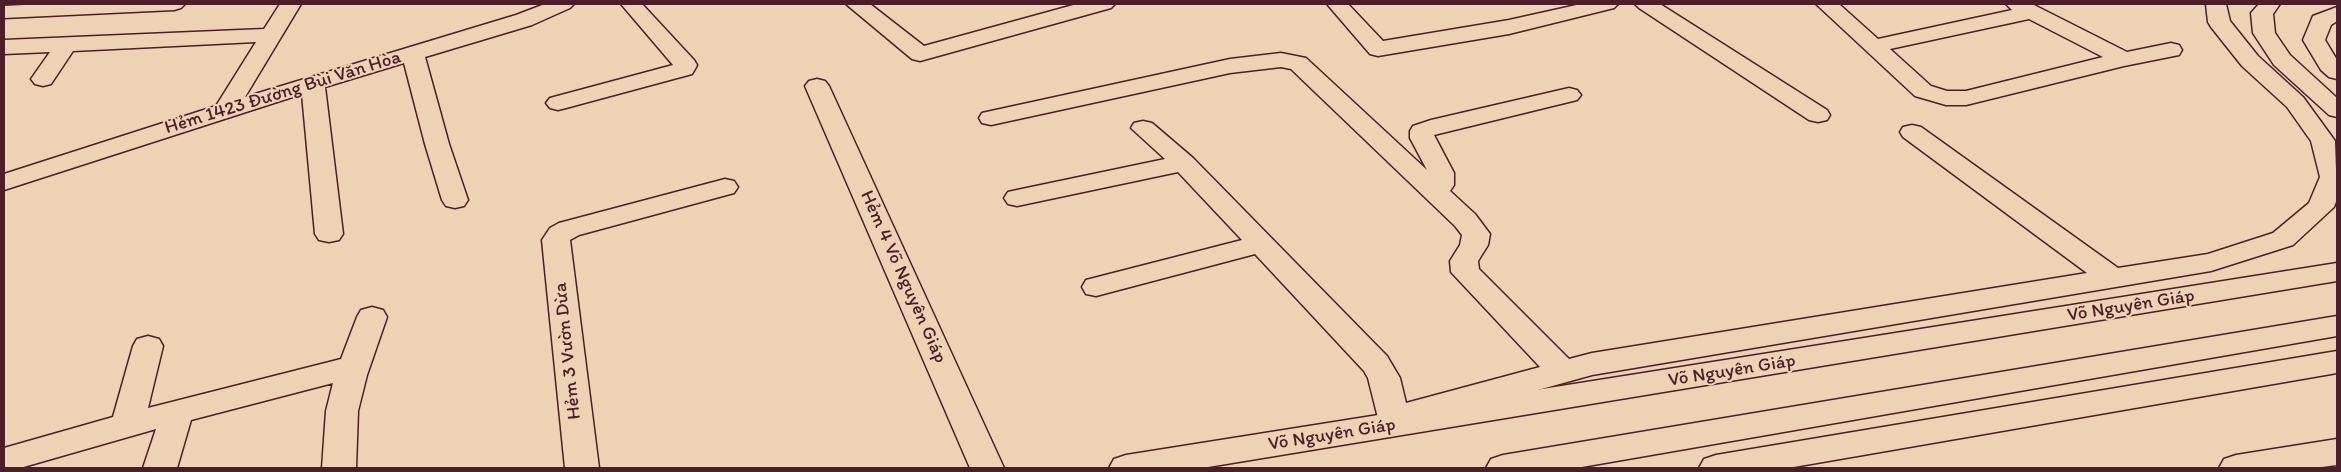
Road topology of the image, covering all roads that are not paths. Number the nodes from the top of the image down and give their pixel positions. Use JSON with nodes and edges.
{"nodes":[{"id":1,"x":174,"y":4,"type":"edge"},
{"id":2,"x":290,"y":4,"type":"edge"},
{"id":3,"x":563,"y":4,"type":"edge"},
{"id":4,"x":631,"y":4,"type":"edge"},
{"id":5,"x":857,"y":4,"type":"edge"},
{"id":6,"x":1104,"y":4,"type":"edge"},
{"id":7,"x":1337,"y":4,"type":"edge"},
{"id":8,"x":1608,"y":4,"type":"edge"},
{"id":9,"x":1646,"y":4,"type":"edge"},
{"id":10,"x":1827,"y":4,"type":"edge"},
{"id":11,"x":2216,"y":4,"type":"edge"},
{"id":12,"x":2270,"y":4,"type":"edge"},
{"id":13,"x":1057,"y":8,"type":"edge"},
{"id":14,"x":2025,"y":8,"type":"edge"},
{"id":15,"x":4,"y":12,"type":"edge"},
{"id":16,"x":2337,"y":13,"type":"edge"},
{"id":17,"x":270,"y":36,"type":"junction"},
{"id":18,"x":66,"y":44,"type":"junction"},
{"id":19,"x":1875,"y":46,"type":"junction"},
{"id":20,"x":4,"y":47,"type":"edge"},
{"id":21,"x":2171,"y":50,"type":"dead end"},
{"id":22,"x":412,"y":53,"type":"junction"},
{"id":23,"x":2124,"y":58,"type":"junction"},
{"id":24,"x":2337,"y":72,"type":"edge"},
{"id":25,"x":44,"y":79,"type":"dead end"},
{"id":26,"x":313,"y":83,"type":"junction"},
{"id":27,"x":817,"y":86,"type":"dead end"},
{"id":28,"x":1569,"y":95,"type":"dead end"},
{"id":29,"x":558,"y":103,"type":"dead end"},
{"id":30,"x":2337,"y":110,"type":"edge"},
{"id":31,"x":225,"y":111,"type":"junction"},
{"id":32,"x":1818,"y":115,"type":"dead end"},
{"id":33,"x":991,"y":118,"type":"dead end"},
{"id":34,"x":1143,"y":128,"type":"dead end"},
{"id":35,"x":1912,"y":132,"type":"dead end"},
{"id":36,"x":1184,"y":163,"type":"junction"},
{"id":37,"x":4,"y":182,"type":"edge"},
{"id":38,"x":725,"y":187,"type":"dead end"},
{"id":39,"x":1436,"y":192,"type":"junction"},
{"id":40,"x":1018,"y":198,"type":"dead end"},
{"id":41,"x":455,"y":200,"type":"dead end"},
{"id":42,"x":329,"y":234,"type":"dead end"},
{"id":43,"x":1262,"y":244,"type":"junction"},
{"id":44,"x":2337,"y":272,"type":"edge"},
{"id":45,"x":2113,"y":278,"type":"junction"},
{"id":46,"x":1096,"y":287,"type":"dead end"},
{"id":47,"x":372,"y":318,"type":"dead end"},
{"id":48,"x":2337,"y":326,"type":"edge"},
{"id":49,"x":148,"y":346,"type":"dead end"},
{"id":50,"x":2337,"y":362,"type":"edge"},
{"id":51,"x":354,"y":367,"type":"junction"},
{"id":52,"x":1563,"y":372,"type":"junction"},
{"id":53,"x":178,"y":411,"type":"junction"},
{"id":54,"x":1394,"y":418,"type":"junction"},
{"id":55,"x":127,"y":425,"type":"junction"},
{"id":56,"x":1327,"y":436,"type":"junction"},
{"id":57,"x":2337,"y":452,"type":"edge"},
{"id":58,"x":5,"y":460,"type":"dead end"},
{"id":59,"x":160,"y":468,"type":"edge"},
{"id":60,"x":339,"y":468,"type":"edge"},
{"id":61,"x":582,"y":468,"type":"edge"},
{"id":62,"x":987,"y":468,"type":"edge"},
{"id":63,"x":1126,"y":468,"type":"edge"},
{"id":64,"x":1503,"y":468,"type":"edge"},
{"id":65,"x":1716,"y":468,"type":"edge"},
{"id":66,"x":2236,"y":468,"type":"edge"}],
"edges":[{"from":1,"to":15,"type":"main road"},
{"from":2,"to":17,"type":"main road"},
{"from":3,"to":22,"type":"main road","name":"Hẻm 1423 Đường Bùi Văn Hòa"},
{"from":4,"to":29,"type":"main road"},
{"from":5,"to":13,"type":"main road"},
{"from":6,"to":13,"type":"main road"},
{"from":7,"to":8,"type":"main road"},
{"from":9,"to":32,"type":"main road"},
{"from":10,"to":19,"type":"main road"},
{"from":11,"to":45,"type":"main road"},
{"from":12,"to":30,"type":"main road"},
{"from":14,"to":19,"type":"main road"},
{"from":14,"to":23,"type":"main road"},
{"from":16,"to":24,"type":"main road"},
{"from":17,"to":18,"type":"main road"},
{"from":17,"to":31,"type":"main road"},
{"from":18,"to":20,"type":"main road"},
{"from":18,"to":25,"type":"main road"},
{"from":19,"to":23,"type":"main road"},
{"from":21,"to":23,"type":"main road"},
{"from":22,"to":26,"type":"main road","name":"Hẻm 1423 Đường Bùi Văn Hòa"},
{"from":22,"to":41,"type":"main road"},
{"from":26,"to":31,"type":"main road","name":"Hẻm 1423 Đường Bùi Văn Hòa"},
{"from":26,"to":42,"type":"main road"},
{"from":27,"to":62,"type":"main road","name":"Hẻm 4 Võ Nguyên Giáp"},
{"from":28,"to":39,"type":"main road"},
{"from":31,"to":37,"type":"main road","name":"Hẻm 1423 Đường Bùi Văn Hòa"},
{"from":33,"to":39,"type":"main road"},
{"from":34,"to":36,"type":"main road"},
{"from":35,"to":45,"type":"main road"},
{"from":36,"to":40,"type":"main road"},
{"from":36,"to":43,"type":"main road"},
{"from":38,"to":61,"type":"main road","name":"Hẻm 3 Vườn Dừa"},
{"from":39,"to":52,"type":"main road"},
{"from":43,"to":46,"type":"main road"},
{"from":43,"to":54,"type":"main road"},
{"from":44,"to":56,"type":"main road","name":"Võ Nguyên Giáp"},
{"from":45,"to":52,"type":"main road"},
{"from":47,"to":51,"type":"main road"},
{"from":48,"to":64,"type":"main road"},
{"from":49,"to":55,"type":"main road"},
{"from":50,"to":65,"type":"main road"},
{"from":51,"to":53,"type":"main road"},
{"from":51,"to":60,"type":"main road"},
{"from":52,"to":54,"type":"main road"},
{"from":53,"to":55,"type":"main road"},
{"from":53,"to":59,"type":"main road"},
{"from":54,"to":56,"type":"main road"},
{"from":55,"to":58,"type":"main road"},
{"from":56,"to":63,"type":"main road","name":"Võ Nguyên Giáp"},
{"from":57,"to":66,"type":"main road"}]}
